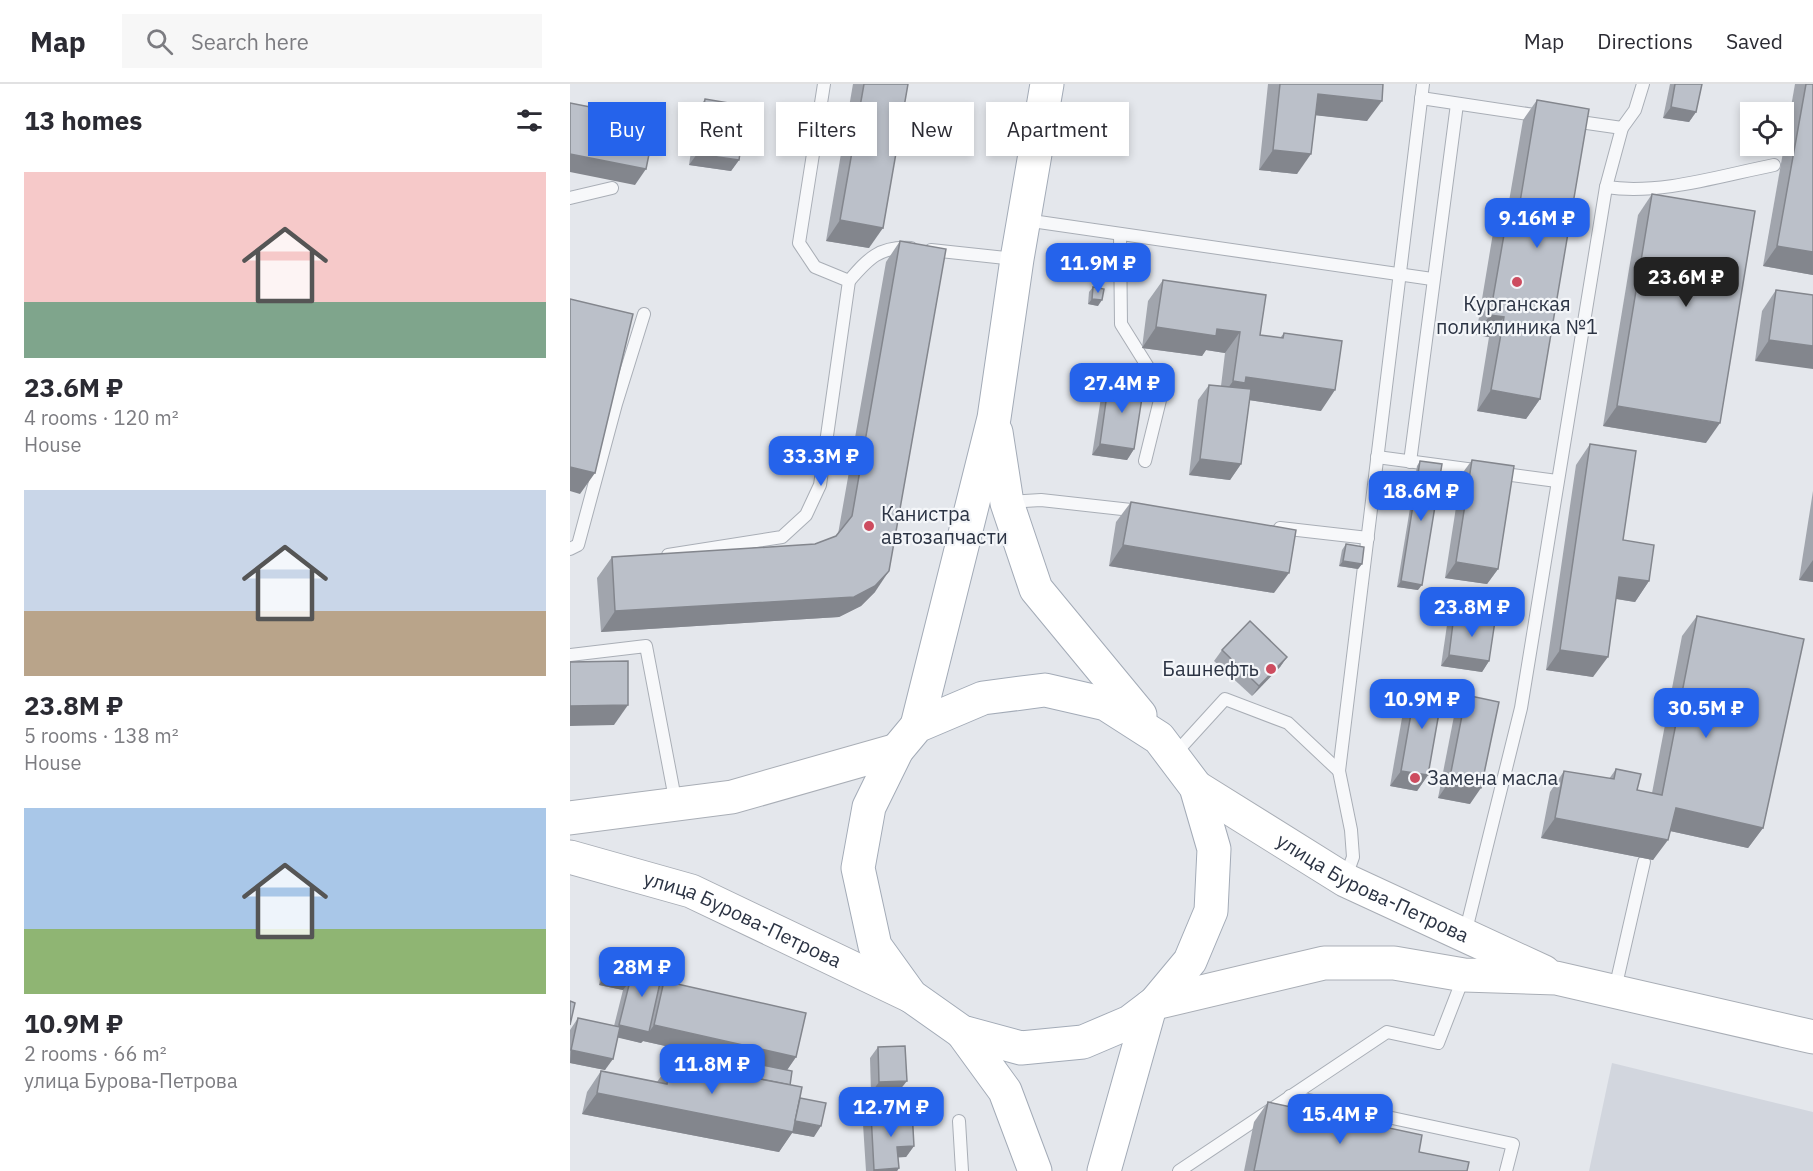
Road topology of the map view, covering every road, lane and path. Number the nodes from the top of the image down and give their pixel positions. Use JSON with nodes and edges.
{"nodes":[{"id":1,"x":824,"y":84,"type":"edge"},
{"id":2,"x":1047,"y":84,"type":"edge"},
{"id":3,"x":1423,"y":84,"type":"edge"},
{"id":4,"x":1642,"y":84,"type":"edge"},
{"id":5,"x":1421,"y":98,"type":"junction"},
{"id":6,"x":1457,"y":104,"type":"junction"},
{"id":7,"x":1622,"y":129,"type":"junction"},
{"id":8,"x":1774,"y":165,"type":"dead end"},
{"id":9,"x":1606,"y":187,"type":"junction"},
{"id":10,"x":612,"y":188,"type":"dead end"},
{"id":11,"x":570,"y":198,"type":"edge"},
{"id":12,"x":1024,"y":219,"type":"junction"},
{"id":13,"x":1120,"y":234,"type":"junction"},
{"id":14,"x":1017,"y":259,"type":"junction"},
{"id":15,"x":1400,"y":274,"type":"junction"},
{"id":16,"x":1432,"y":279,"type":"junction"},
{"id":17,"x":849,"y":281,"type":"junction"},
{"id":18,"x":644,"y":314,"type":"dead end"},
{"id":19,"x":994,"y":418,"type":"junction"},
{"id":20,"x":1377,"y":457,"type":"junction"},
{"id":21,"x":1145,"y":461,"type":"dead end"},
{"id":22,"x":1410,"y":462,"type":"junction"},
{"id":23,"x":1557,"y":481,"type":"junction"},
{"id":24,"x":1007,"y":502,"type":"junction"},
{"id":25,"x":1158,"y":513,"type":"edge"},
{"id":26,"x":1263,"y":526,"type":"edge"},
{"id":27,"x":1368,"y":538,"type":"junction"},
{"id":28,"x":570,"y":549,"type":"edge"},
{"id":29,"x":654,"y":557,"type":"edge"},
{"id":30,"x":570,"y":655,"type":"edge"},
{"id":31,"x":907,"y":738,"type":"junction"},
{"id":32,"x":1166,"y":747,"type":"junction"},
{"id":33,"x":1339,"y":771,"type":"junction"},
{"id":34,"x":1196,"y":787,"type":"junction"},
{"id":35,"x":676,"y":805,"type":"junction"},
{"id":36,"x":570,"y":818,"type":"edge"},
{"id":37,"x":571,"y":861,"type":"edge"},
{"id":38,"x":1644,"y":862,"type":"dead end"},
{"id":39,"x":1345,"y":880,"type":"junction"},
{"id":40,"x":1464,"y":935,"type":"junction"},
{"id":41,"x":1464,"y":975,"type":"junction"},
{"id":42,"x":1556,"y":978,"type":"junction"},
{"id":43,"x":1614,"y":992,"type":"junction"},
{"id":44,"x":911,"y":996,"type":"junction"},
{"id":45,"x":1152,"y":1005,"type":"junction"},
{"id":46,"x":962,"y":1032,"type":"junction"},
{"id":47,"x":1813,"y":1037,"type":"edge"},
{"id":48,"x":1290,"y":1096,"type":"junction"},
{"id":49,"x":959,"y":1121,"type":"dead end"},
{"id":50,"x":962,"y":1171,"type":"edge"},
{"id":51,"x":1035,"y":1171,"type":"edge"},
{"id":52,"x":1104,"y":1171,"type":"edge"},
{"id":53,"x":1179,"y":1171,"type":"edge"},
{"id":54,"x":1506,"y":1171,"type":"edge"}],
"edges":[{"from":1,"to":17,"type":"lane"},
{"from":2,"to":12,"type":"main road"},
{"from":3,"to":5,"type":"lane"},
{"from":4,"to":7,"type":"lane"},
{"from":5,"to":6,"type":"lane"},
{"from":5,"to":15,"type":"lane"},
{"from":6,"to":7,"type":"lane"},
{"from":6,"to":16,"type":"lane"},
{"from":7,"to":9,"type":"lane"},
{"from":8,"to":9,"type":"lane"},
{"from":9,"to":23,"type":"lane"},
{"from":10,"to":11,"type":"lane"},
{"from":12,"to":13,"type":"lane"},
{"from":12,"to":14,"type":"main road"},
{"from":13,"to":15,"type":"lane"},
{"from":13,"to":21,"type":"lane"},
{"from":14,"to":17,"type":"lane"},
{"from":14,"to":19,"type":"main road"},
{"from":15,"to":16,"type":"lane"},
{"from":15,"to":20,"type":"lane"},
{"from":16,"to":22,"type":"lane"},
{"from":17,"to":29,"type":"lane"},
{"from":18,"to":28,"type":"lane"},
{"from":19,"to":24,"type":"main road"},
{"from":19,"to":31,"type":"main road"},
{"from":20,"to":22,"type":"lane"},
{"from":20,"to":27,"type":"lane"},
{"from":22,"to":23,"type":"lane"},
{"from":23,"to":40,"type":"lane"},
{"from":24,"to":25,"type":"lane"},
{"from":24,"to":32,"type":"main road"},
{"from":26,"to":27,"type":"lane"},
{"from":27,"to":33,"type":"lane"},
{"from":30,"to":35,"type":"lane"},
{"from":31,"to":32,"type":"main road"},
{"from":31,"to":35,"type":"main road"},
{"from":31,"to":44,"type":"main road"},
{"from":32,"to":33,"type":"lane"},
{"from":32,"to":34,"type":"main road"},
{"from":33,"to":39,"type":"lane"},
{"from":34,"to":39,"type":"main road","name":"улица Бурова-Петрова"},
{"from":34,"to":45,"type":"main road"},
{"from":35,"to":36,"type":"main road"},
{"from":37,"to":44,"type":"main road","name":"улица Бурова-Петрова"},
{"from":38,"to":43,"type":"lane"},
{"from":39,"to":40,"type":"main road","name":"улица Бурова-Петрова"},
{"from":40,"to":42,"type":"main road","name":"улица Бурова-Петрова"},
{"from":41,"to":42,"type":"main road","name":"улица Бурова-Петрова"},
{"from":41,"to":45,"type":"main road","name":"улица Бурова-Петрова"},
{"from":41,"to":48,"type":"lane"},
{"from":42,"to":43,"type":"main road","name":"улица Бурова-Петрова"},
{"from":43,"to":47,"type":"main road","name":"улица Бурова-Петрова"},
{"from":44,"to":46,"type":"main road"},
{"from":45,"to":46,"type":"main road"},
{"from":45,"to":52,"type":"main road"},
{"from":46,"to":51,"type":"main road"},
{"from":48,"to":53,"type":"lane"},
{"from":48,"to":54,"type":"lane"},
{"from":49,"to":50,"type":"lane"}]}
